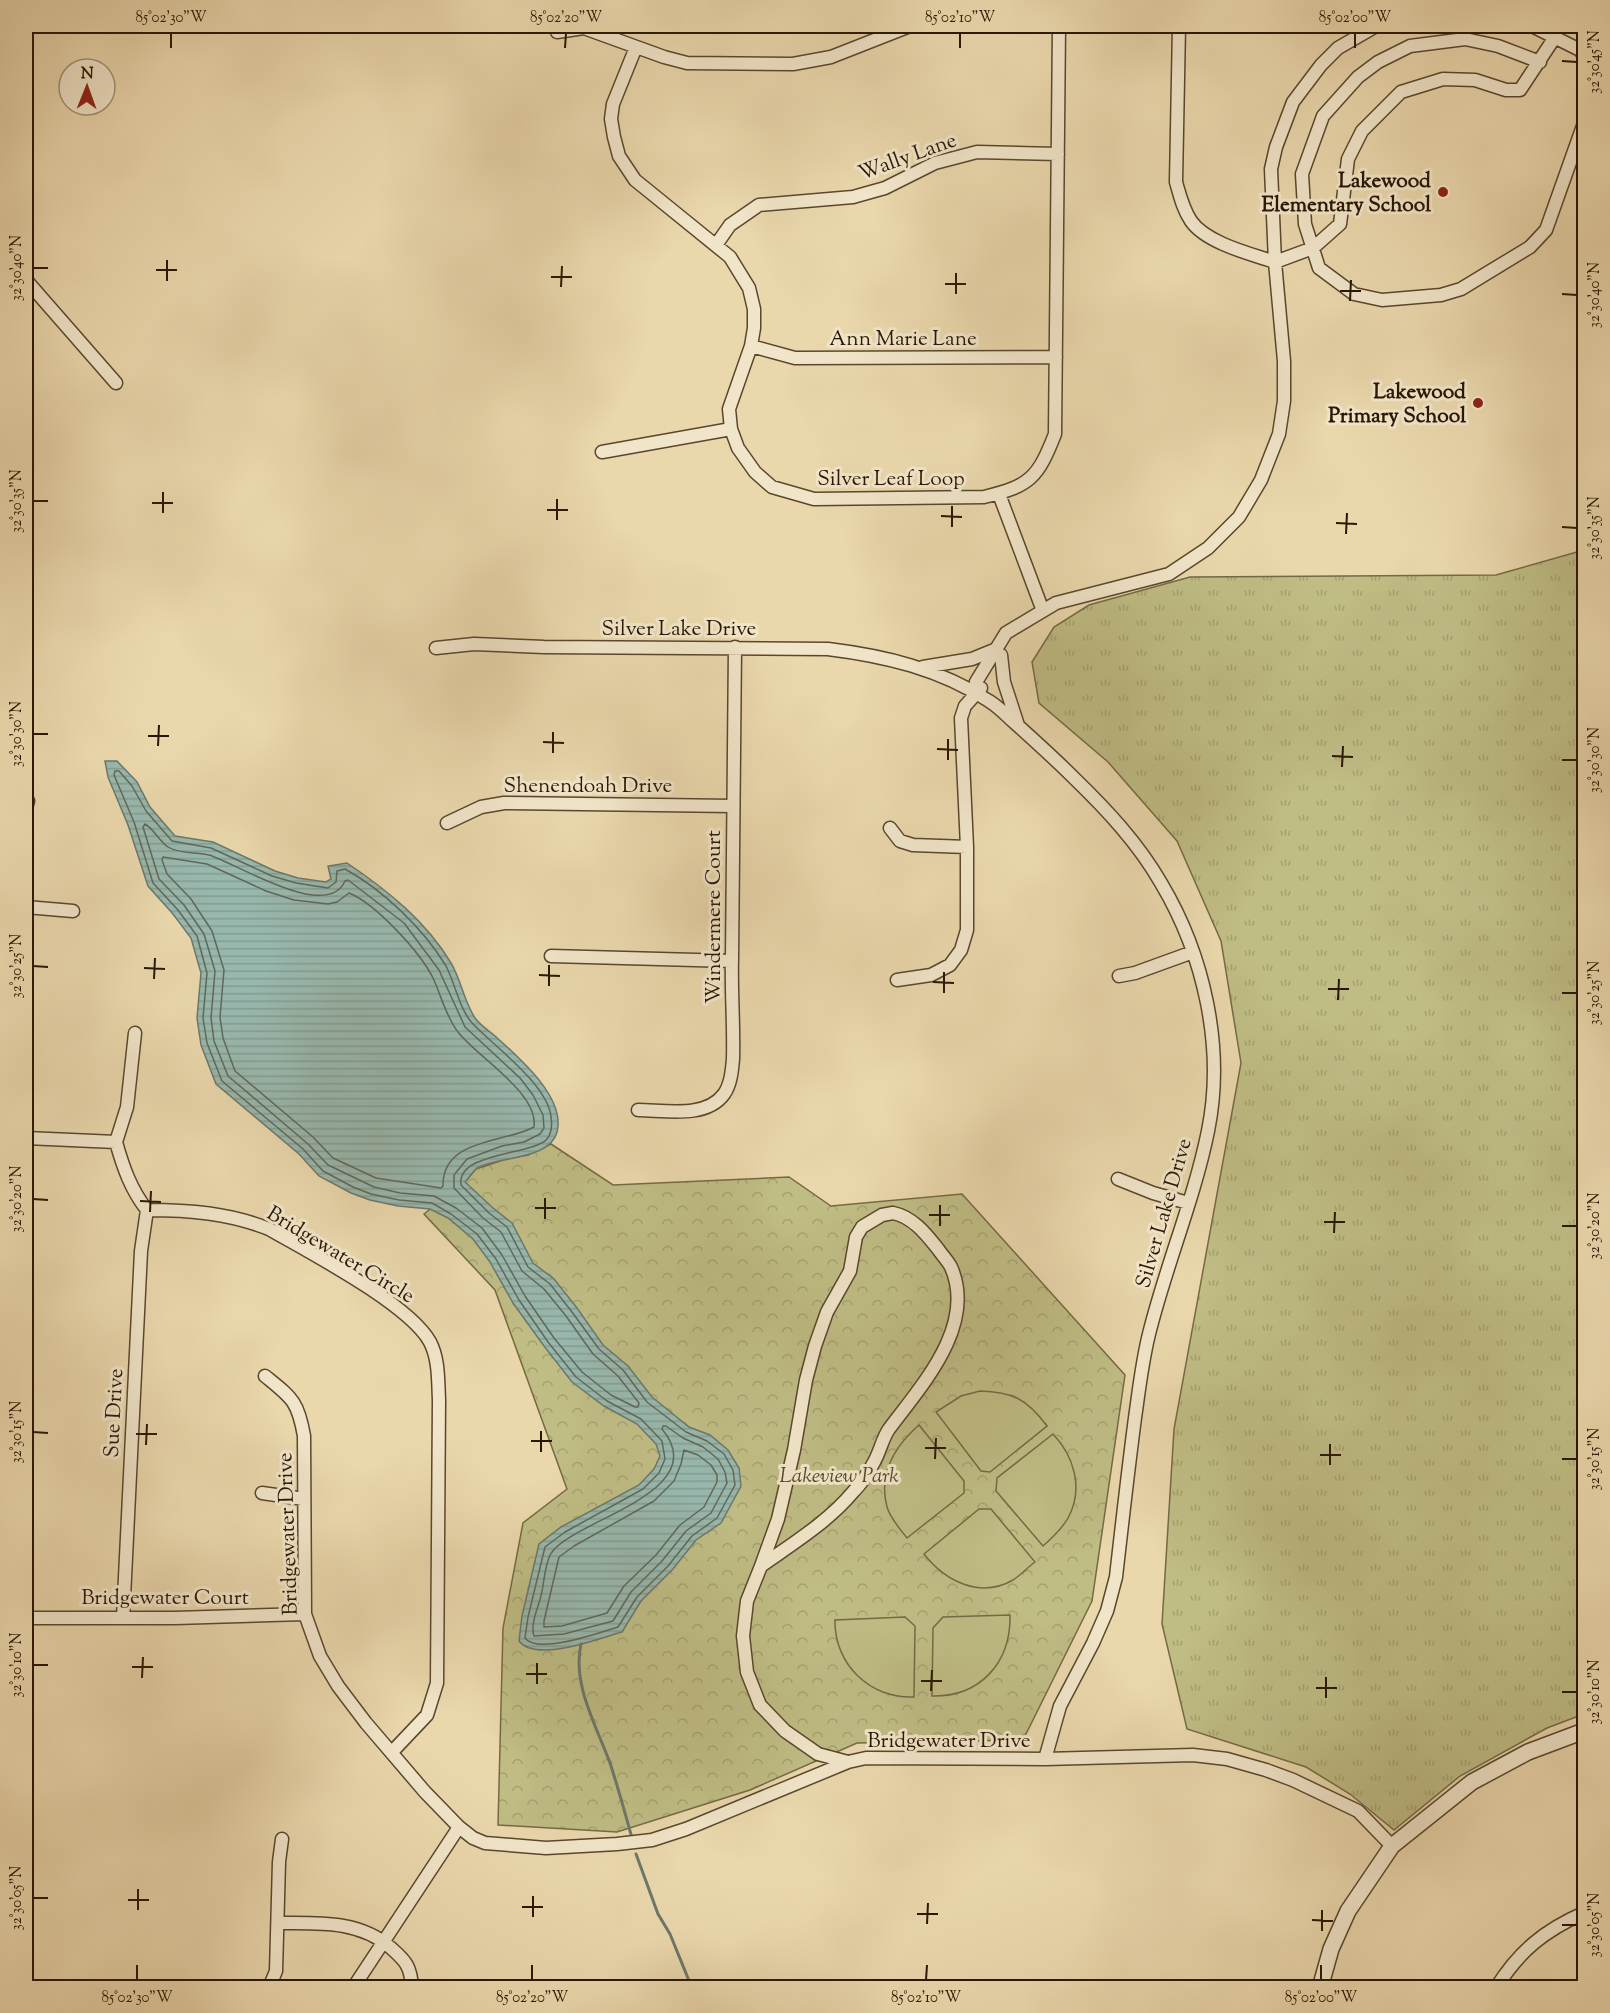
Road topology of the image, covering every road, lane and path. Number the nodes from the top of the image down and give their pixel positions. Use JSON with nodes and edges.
{"nodes":[{"id":1,"x":910,"y":26,"type":"edge"},
{"id":2,"x":1059,"y":26,"type":"edge"},
{"id":3,"x":1179,"y":26,"type":"edge"},
{"id":4,"x":1376,"y":26,"type":"edge"},
{"id":5,"x":1532,"y":26,"type":"edge"},
{"id":6,"x":556,"y":32,"type":"dead end"},
{"id":7,"x":1555,"y":37,"type":"junction"},
{"id":8,"x":636,"y":47,"type":"junction"},
{"id":9,"x":1584,"y":56,"type":"edge"},
{"id":10,"x":1540,"y":62,"type":"junction"},
{"id":11,"x":1584,"y":123,"type":"edge"},
{"id":12,"x":1058,"y":154,"type":"junction"},
{"id":13,"x":716,"y":245,"type":"junction"},
{"id":14,"x":1313,"y":249,"type":"junction"},
{"id":15,"x":1275,"y":262,"type":"junction"},
{"id":16,"x":26,"y":279,"type":"edge"},
{"id":17,"x":751,"y":346,"type":"junction"},
{"id":18,"x":1056,"y":357,"type":"junction"},
{"id":19,"x":116,"y":383,"type":"dead end"},
{"id":20,"x":731,"y":429,"type":"junction"},
{"id":21,"x":602,"y":452,"type":"dead end"},
{"id":22,"x":999,"y":494,"type":"junction"},
{"id":23,"x":1043,"y":610,"type":"junction"},
{"id":24,"x":735,"y":647,"type":"junction"},
{"id":25,"x":436,"y":648,"type":"dead end"},
{"id":26,"x":998,"y":652,"type":"junction"},
{"id":27,"x":920,"y":668,"type":"junction"},
{"id":28,"x":974,"y":693,"type":"junction"},
{"id":29,"x":1019,"y":726,"type":"junction"},
{"id":30,"x":733,"y":806,"type":"junction"},
{"id":31,"x":447,"y":823,"type":"dead end"},
{"id":32,"x":890,"y":828,"type":"dead end"},
{"id":33,"x":967,"y":847,"type":"junction"},
{"id":34,"x":26,"y":907,"type":"edge"},
{"id":35,"x":73,"y":911,"type":"dead end"},
{"id":36,"x":1193,"y":952,"type":"junction"},
{"id":37,"x":551,"y":956,"type":"dead end"},
{"id":38,"x":732,"y":962,"type":"junction"},
{"id":39,"x":1119,"y":976,"type":"dead end"},
{"id":40,"x":897,"y":980,"type":"dead end"},
{"id":41,"x":135,"y":1033,"type":"dead end"},
{"id":42,"x":638,"y":1110,"type":"dead end"},
{"id":43,"x":26,"y":1138,"type":"edge"},
{"id":44,"x":116,"y":1142,"type":"junction"},
{"id":45,"x":1118,"y":1179,"type":"dead end"},
{"id":46,"x":1188,"y":1203,"type":"junction"},
{"id":47,"x":147,"y":1210,"type":"junction"},
{"id":48,"x":265,"y":1376,"type":"dead end"},
{"id":49,"x":262,"y":1493,"type":"dead end"},
{"id":50,"x":304,"y":1499,"type":"junction"},
{"id":51,"x":761,"y":1566,"type":"junction"},
{"id":52,"x":305,"y":1614,"type":"junction"},
{"id":53,"x":26,"y":1618,"type":"edge"},
{"id":54,"x":123,"y":1618,"type":"junction"},
{"id":55,"x":1584,"y":1731,"type":"edge"},
{"id":56,"x":392,"y":1752,"type":"junction"},
{"id":57,"x":1045,"y":1759,"type":"junction"},
{"id":58,"x":848,"y":1762,"type":"junction"},
{"id":59,"x":459,"y":1827,"type":"junction"},
{"id":60,"x":282,"y":1839,"type":"dead end"},
{"id":61,"x":1392,"y":1846,"type":"junction"},
{"id":62,"x":1584,"y":1913,"type":"edge"},
{"id":63,"x":278,"y":1923,"type":"junction"},
{"id":64,"x":383,"y":1941,"type":"junction"},
{"id":65,"x":269,"y":1988,"type":"edge"},
{"id":66,"x":353,"y":1988,"type":"edge"},
{"id":67,"x":412,"y":1988,"type":"edge"},
{"id":68,"x":1320,"y":1988,"type":"edge"},
{"id":69,"x":1496,"y":1988,"type":"edge"}],
"edges":[{"from":1,"to":8,"type":"street"},
{"from":2,"to":12,"type":"street","name":"Silver Leaf Loop"},
{"from":3,"to":15,"type":"street"},
{"from":4,"to":15,"type":"street"},
{"from":5,"to":7,"type":"street"},
{"from":6,"to":8,"type":"street"},
{"from":7,"to":9,"type":"street"},
{"from":7,"to":10,"type":"street"},
{"from":8,"to":13,"type":"street","name":"Silver Leaf Loop"},
{"from":10,"to":14,"type":"street"},
{"from":10,"to":14,"type":"street"},
{"from":11,"to":14,"type":"street"},
{"from":12,"to":13,"type":"street","name":"Wally Lane"},
{"from":12,"to":18,"type":"street","name":"Silver Leaf Loop"},
{"from":13,"to":17,"type":"street","name":"Silver Leaf Loop"},
{"from":14,"to":15,"type":"street"},
{"from":15,"to":23,"type":"street"},
{"from":16,"to":19,"type":"street"},
{"from":17,"to":18,"type":"street","name":"Ann Marie Lane"},
{"from":17,"to":20,"type":"street","name":"Silver Leaf Loop"},
{"from":18,"to":22,"type":"street","name":"Silver Leaf Loop"},
{"from":20,"to":21,"type":"street"},
{"from":20,"to":22,"type":"street","name":"Silver Leaf Loop"},
{"from":22,"to":23,"type":"street"},
{"from":23,"to":26,"type":"street"},
{"from":24,"to":25,"type":"street","name":"Silver Lake Drive"},
{"from":24,"to":27,"type":"street","name":"Silver Lake Drive"},
{"from":24,"to":30,"type":"street","name":"Windermere Court"},
{"from":26,"to":27,"type":"street","name":"Silver Lake Drive"},
{"from":26,"to":28,"type":"street"},
{"from":26,"to":29,"type":"street","name":"Silver Lake Drive"},
{"from":27,"to":28,"type":"street","name":"Silver Lake Drive"},
{"from":28,"to":29,"type":"street","name":"Silver Lake Drive"},
{"from":28,"to":33,"type":"street"},
{"from":29,"to":36,"type":"street","name":"Silver Lake Drive"},
{"from":30,"to":31,"type":"street","name":"Shenendoah Drive"},
{"from":30,"to":38,"type":"street","name":"Windermere Court"},
{"from":32,"to":33,"type":"street"},
{"from":33,"to":40,"type":"street"},
{"from":34,"to":35,"type":"street"},
{"from":36,"to":39,"type":"street"},
{"from":36,"to":46,"type":"street","name":"Silver Lake Drive"},
{"from":37,"to":38,"type":"street"},
{"from":38,"to":42,"type":"street","name":"Windermere Court"},
{"from":41,"to":44,"type":"street"},
{"from":43,"to":44,"type":"street"},
{"from":44,"to":47,"type":"street"},
{"from":45,"to":46,"type":"street"},
{"from":46,"to":57,"type":"street","name":"Silver Lake Drive"},
{"from":47,"to":54,"type":"street","name":"Sue Drive"},
{"from":47,"to":56,"type":"street","name":"Bridgewater Circle"},
{"from":48,"to":50,"type":"street","name":"Bridgewater Drive"},
{"from":49,"to":50,"type":"street"},
{"from":50,"to":52,"type":"street","name":"Bridgewater Drive"},
{"from":51,"to":51,"type":"street"},
{"from":51,"to":58,"type":"street"},
{"from":52,"to":54,"type":"street","name":"Bridgewater Court"},
{"from":52,"to":56,"type":"street","name":"Bridgewater Drive"},
{"from":53,"to":54,"type":"street","name":"Bridgewater Court"},
{"from":55,"to":61,"type":"street"},
{"from":56,"to":59,"type":"street","name":"Bridgewater Drive"},
{"from":57,"to":58,"type":"street","name":"Bridgewater Drive"},
{"from":57,"to":61,"type":"street","name":"Bridgewater Drive"},
{"from":58,"to":59,"type":"street","name":"Bridgewater Drive"},
{"from":59,"to":64,"type":"street"},
{"from":60,"to":63,"type":"street"},
{"from":61,"to":68,"type":"street"},
{"from":62,"to":69,"type":"street"},
{"from":63,"to":64,"type":"street"},
{"from":63,"to":65,"type":"street"},
{"from":64,"to":66,"type":"street"},
{"from":64,"to":67,"type":"street"}]}
